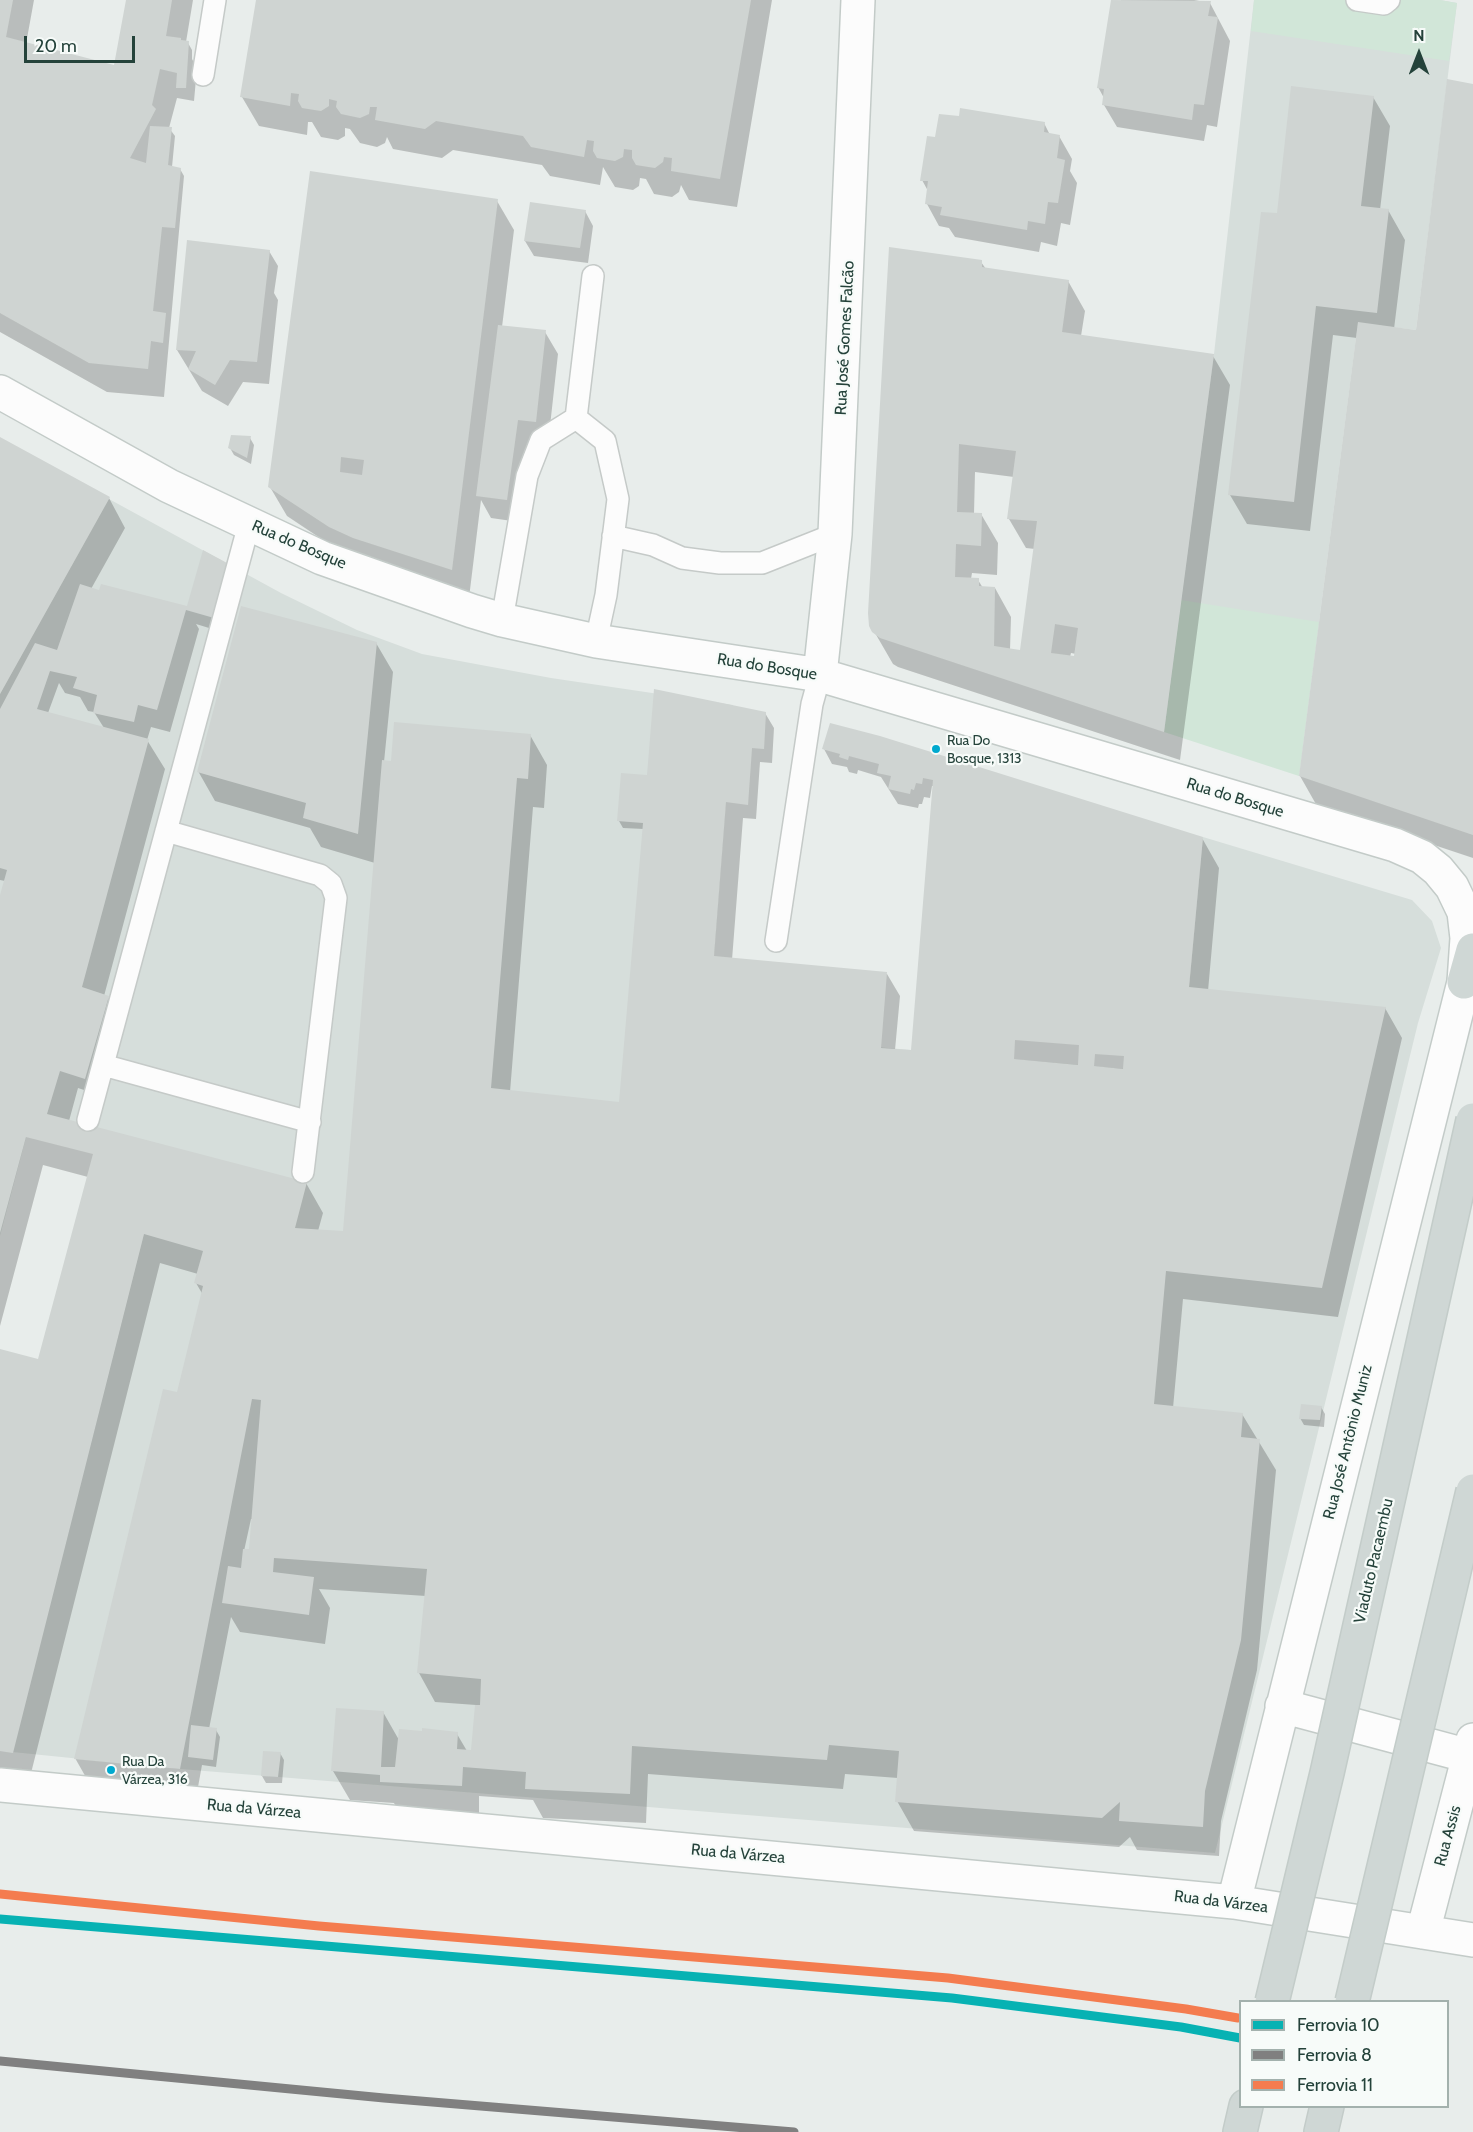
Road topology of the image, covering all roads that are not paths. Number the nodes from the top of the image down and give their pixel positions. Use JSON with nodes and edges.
{"nodes":[{"id":1,"x":215,"y":0,"type":"edge"},
{"id":2,"x":858,"y":0,"type":"edge"},
{"id":3,"x":1357,"y":0,"type":"edge"},
{"id":4,"x":1389,"y":0,"type":"edge"},
{"id":5,"x":203,"y":75,"type":"dead end"},
{"id":6,"x":593,"y":276,"type":"dead end"},
{"id":7,"x":0,"y":392,"type":"edge"},
{"id":8,"x":576,"y":418,"type":"junction"},
{"id":9,"x":249,"y":524,"type":"junction"},
{"id":10,"x":835,"y":534,"type":"junction"},
{"id":11,"x":613,"y":536,"type":"junction"},
{"id":12,"x":502,"y":620,"type":"junction"},
{"id":13,"x":596,"y":641,"type":"junction"},
{"id":14,"x":820,"y":675,"type":"junction"},
{"id":15,"x":166,"y":831,"type":"junction"},
{"id":16,"x":776,"y":941,"type":"dead end"},
{"id":17,"x":1473,"y":950,"type":"edge"},
{"id":18,"x":1464,"y":982,"type":"junction"},
{"id":19,"x":103,"y":1065,"type":"junction"},
{"id":20,"x":88,"y":1120,"type":"dead end"},
{"id":21,"x":1473,"y":1120,"type":"edge"},
{"id":22,"x":310,"y":1122,"type":"junction"},
{"id":23,"x":303,"y":1172,"type":"dead end"},
{"id":24,"x":1473,"y":1491,"type":"edge"},
{"id":25,"x":1282,"y":1706,"type":"junction"},
{"id":26,"x":1471,"y":1748,"type":"edge"},
{"id":27,"x":0,"y":1785,"type":"edge"},
{"id":28,"x":1234,"y":1902,"type":"junction"},
{"id":29,"x":1423,"y":1932,"type":"junction"},
{"id":30,"x":1473,"y":1940,"type":"edge"},
{"id":31,"x":1272,"y":2000,"type":"edge"},
{"id":32,"x":1352,"y":2000,"type":"edge"},
{"id":33,"x":1246,"y":2108,"type":"edge"},
{"id":34,"x":1327,"y":2108,"type":"edge"},
{"id":35,"x":1240,"y":2132,"type":"edge"},
{"id":36,"x":1321,"y":2132,"type":"edge"}],
"edges":[{"from":1,"to":5,"type":"lane"},
{"from":2,"to":10,"type":"street","name":"Rua José Gomes Falcão"},
{"from":3,"to":4,"type":"lane"},
{"from":6,"to":8,"type":"lane"},
{"from":7,"to":9,"type":"street","name":"Rua do Bosque"},
{"from":8,"to":11,"type":"lane"},
{"from":8,"to":12,"type":"lane"},
{"from":9,"to":12,"type":"street","name":"Rua do Bosque"},
{"from":9,"to":15,"type":"lane"},
{"from":10,"to":11,"type":"lane"},
{"from":10,"to":14,"type":"street","name":"Rua José Gomes Falcão"},
{"from":11,"to":13,"type":"lane"},
{"from":12,"to":13,"type":"street","name":"Rua do Bosque"},
{"from":13,"to":14,"type":"street","name":"Rua do Bosque"},
{"from":14,"to":16,"type":"lane"},
{"from":14,"to":18,"type":"street","name":"Rua do Bosque"},
{"from":15,"to":19,"type":"lane"},
{"from":15,"to":22,"type":"lane"},
{"from":17,"to":18,"type":"main road"},
{"from":18,"to":25,"type":"street","name":"Rua José Antônio Muniz"},
{"from":19,"to":20,"type":"lane"},
{"from":19,"to":22,"type":"lane"},
{"from":21,"to":31,"type":"main road","name":"Viaduto Pacaembu","bridge":true},
{"from":22,"to":23,"type":"lane"},
{"from":24,"to":32,"type":"main road","bridge":true},
{"from":25,"to":26,"type":"street"},
{"from":25,"to":28,"type":"street","name":"Rua José Antônio Muniz"},
{"from":26,"to":29,"type":"street","name":"Rua Assis"},
{"from":27,"to":28,"type":"street","name":"Rua da Várzea"},
{"from":28,"to":29,"type":"street","name":"Rua da Várzea"},
{"from":29,"to":30,"type":"street","name":"Rua da Várzea"},
{"from":33,"to":35,"type":"main road"},
{"from":34,"to":36,"type":"main road"}]}
